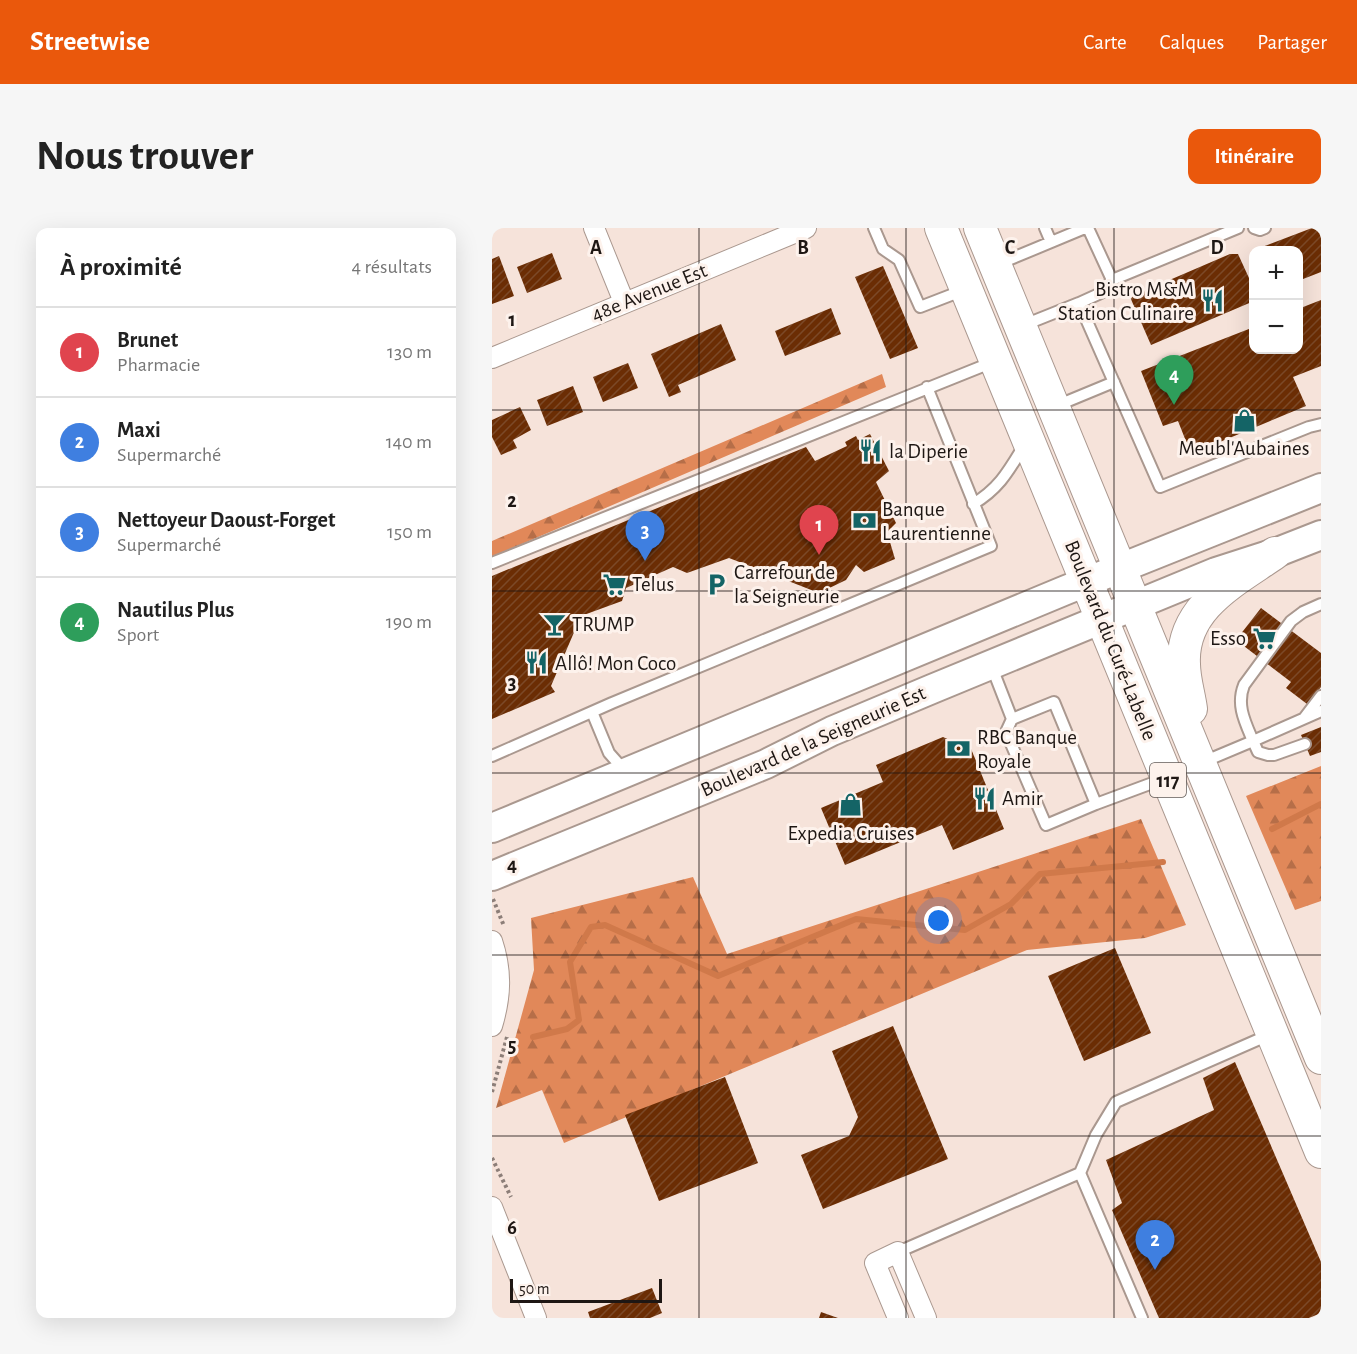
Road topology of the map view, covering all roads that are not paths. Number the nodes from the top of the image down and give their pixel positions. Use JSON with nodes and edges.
{"nodes":[{"id":1,"x":594,"y":228,"type":"edge"},
{"id":2,"x":805,"y":228,"type":"edge"},
{"id":3,"x":874,"y":228,"type":"edge"},
{"id":4,"x":941,"y":228,"type":"edge"},
{"id":5,"x":980,"y":228,"type":"edge"},
{"id":6,"x":1045,"y":228,"type":"edge"},
{"id":7,"x":1086,"y":228,"type":"edge"},
{"id":8,"x":1238,"y":228,"type":"edge"},
{"id":9,"x":1254,"y":228,"type":"edge"},
{"id":10,"x":1265,"y":228,"type":"edge"},
{"id":11,"x":1051,"y":242,"type":"junction"},
{"id":12,"x":995,"y":266,"type":"junction"},
{"id":13,"x":1112,"y":280,"type":"junction"},
{"id":14,"x":966,"y":289,"type":"junction"},
{"id":15,"x":624,"y":302,"type":"junction"},
{"id":16,"x":1080,"y":303,"type":"junction"},
{"id":17,"x":1020,"y":326,"type":"junction"},
{"id":18,"x":492,"y":358,"type":"edge"},
{"id":19,"x":996,"y":360,"type":"junction"},
{"id":20,"x":1114,"y":382,"type":"junction"},
{"id":21,"x":927,"y":387,"type":"junction"},
{"id":22,"x":1053,"y":407,"type":"junction"},
{"id":23,"x":1321,"y":424,"type":"edge"},
{"id":24,"x":1028,"y":438,"type":"junction"},
{"id":25,"x":1321,"y":488,"type":"edge"},
{"id":26,"x":973,"y":504,"type":"junction"},
{"id":27,"x":1321,"y":535,"type":"edge"},
{"id":28,"x":1275,"y":553,"type":"junction"},
{"id":29,"x":492,"y":563,"type":"edge"},
{"id":30,"x":1120,"y":570,"type":"junction"},
{"id":31,"x":1087,"y":582,"type":"junction"},
{"id":32,"x":1321,"y":604,"type":"edge"},
{"id":33,"x":1135,"y":606,"type":"junction"},
{"id":34,"x":1102,"y":619,"type":"junction"},
{"id":35,"x":991,"y":665,"type":"junction"},
{"id":36,"x":1321,"y":696,"type":"edge"},
{"id":37,"x":1321,"y":711,"type":"edge"},
{"id":38,"x":592,"y":712,"type":"junction"},
{"id":39,"x":1012,"y":719,"type":"junction"},
{"id":40,"x":1303,"y":719,"type":"junction"},
{"id":41,"x":1253,"y":741,"type":"junction"},
{"id":42,"x":1305,"y":744,"type":"dead end"},
{"id":43,"x":492,"y":756,"type":"edge"},
{"id":44,"x":1199,"y":764,"type":"junction"},
{"id":45,"x":627,"y":772,"type":"junction"},
{"id":46,"x":1167,"y":778,"type":"junction"},
{"id":47,"x":1096,"y":804,"type":"junction"},
{"id":48,"x":643,"y":814,"type":"junction"},
{"id":49,"x":492,"y":828,"type":"edge"},
{"id":50,"x":492,"y":876,"type":"edge"},
{"id":51,"x":492,"y":941,"type":"edge"},
{"id":52,"x":496,"y":992,"type":"edge"},
{"id":53,"x":492,"y":1026,"type":"edge"},
{"id":54,"x":1272,"y":1033,"type":"junction"},
{"id":55,"x":1321,"y":1058,"type":"edge"},
{"id":56,"x":1321,"y":1152,"type":"edge"},
{"id":57,"x":1080,"y":1173,"type":"junction"},
{"id":58,"x":492,"y":1207,"type":"edge"},
{"id":59,"x":898,"y":1252,"type":"junction"},
{"id":60,"x":914,"y":1289,"type":"junction"},
{"id":61,"x":890,"y":1299,"type":"junction"},
{"id":62,"x":536,"y":1318,"type":"edge"},
{"id":63,"x":898,"y":1318,"type":"edge"},
{"id":64,"x":926,"y":1318,"type":"edge"},
{"id":65,"x":1142,"y":1318,"type":"edge"}],
"edges":[{"from":1,"to":15,"type":"street"},
{"from":2,"to":15,"type":"street","name":"48e Avenue Est"},
{"from":3,"to":14,"type":"lane"},
{"from":4,"to":14,"type":"main road","name":"Boulevard du Curé-Labelle","number":"117"},
{"from":5,"to":12,"type":"main road","name":"Boulevard du Curé-Labelle","number":"117"},
{"from":6,"to":11,"type":"lane"},
{"from":7,"to":11,"type":"lane"},
{"from":7,"to":13,"type":"lane"},
{"from":8,"to":13,"type":"lane"},
{"from":9,"to":10,"type":"lane"},
{"from":11,"to":12,"type":"lane"},
{"from":12,"to":17,"type":"main road","name":"Boulevard du Curé-Labelle","number":"117"},
{"from":13,"to":16,"type":"lane"},
{"from":14,"to":19,"type":"main road","name":"Boulevard du Curé-Labelle","number":"117"},
{"from":15,"to":18,"type":"street","name":"48e Avenue Est"},
{"from":16,"to":17,"type":"lane"},
{"from":16,"to":20,"type":"lane"},
{"from":17,"to":22,"type":"main road","name":"Boulevard du Curé-Labelle","number":"117"},
{"from":19,"to":21,"type":"lane"},
{"from":19,"to":24,"type":"main road","name":"Boulevard du Curé-Labelle","number":"117"},
{"from":20,"to":22,"type":"lane"},
{"from":20,"to":23,"type":"lane"},
{"from":21,"to":26,"type":"lane"},
{"from":21,"to":29,"type":"lane"},
{"from":22,"to":30,"type":"main road","name":"Boulevard du Curé-Labelle","number":"117"},
{"from":24,"to":26,"type":"lane"},
{"from":24,"to":31,"type":"main road","name":"Boulevard du Curé-Labelle","number":"117"},
{"from":25,"to":30,"type":"main road","name":"Boulevard de la Seigneurie Est"},
{"from":26,"to":38,"type":"lane"},
{"from":27,"to":28,"type":"main road","name":"Boulevard de la Seigneurie Est"},
{"from":28,"to":33,"type":"main road","name":"Boulevard de la Seigneurie Est"},
{"from":28,"to":44,"type":"main road"},
{"from":30,"to":31,"type":"main road","name":"Boulevard de la Seigneurie Est"},
{"from":30,"to":33,"type":"main road","name":"Boulevard du Curé-Labelle","number":"117"},
{"from":31,"to":34,"type":"main road","name":"Boulevard du Curé-Labelle","number":"117"},
{"from":31,"to":45,"type":"main road","name":"Boulevard de la Seigneurie Est"},
{"from":32,"to":41,"type":"lane"},
{"from":33,"to":34,"type":"main road","name":"Boulevard de la Seigneurie Est"},
{"from":33,"to":44,"type":"main road","name":"Boulevard du Curé-Labelle","number":"117"},
{"from":34,"to":35,"type":"main road","name":"Boulevard de la Seigneurie Est"},
{"from":34,"to":46,"type":"main road","name":"Boulevard du Curé-Labelle","number":"117"},
{"from":35,"to":39,"type":"lane"},
{"from":35,"to":48,"type":"main road","name":"Boulevard de la Seigneurie Est"},
{"from":36,"to":40,"type":"lane"},
{"from":37,"to":40,"type":"lane"},
{"from":38,"to":43,"type":"lane"},
{"from":38,"to":45,"type":"lane"},
{"from":39,"to":47,"type":"lane"},
{"from":39,"to":47,"type":"lane"},
{"from":40,"to":41,"type":"lane"},
{"from":41,"to":42,"type":"lane"},
{"from":41,"to":44,"type":"lane"},
{"from":44,"to":55,"type":"main road","name":"Boulevard du Curé-Labelle","number":"117"},
{"from":45,"to":48,"type":"main road"},
{"from":45,"to":49,"type":"main road","name":"Boulevard de la Seigneurie Est"},
{"from":46,"to":47,"type":"lane"},
{"from":46,"to":54,"type":"main road","name":"Boulevard du Curé-Labelle","number":"117"},
{"from":48,"to":50,"type":"main road","name":"Boulevard de la Seigneurie Est"},
{"from":51,"to":52,"type":"street"},
{"from":52,"to":53,"type":"street"},
{"from":54,"to":56,"type":"main road","name":"Boulevard du Curé-Labelle","number":"117"},
{"from":54,"to":57,"type":"lane"},
{"from":57,"to":59,"type":"lane"},
{"from":57,"to":65,"type":"lane"},
{"from":58,"to":62,"type":"street"},
{"from":59,"to":60,"type":"street"},
{"from":59,"to":61,"type":"street"},
{"from":60,"to":61,"type":"street"},
{"from":60,"to":64,"type":"street"},
{"from":61,"to":63,"type":"street"}]}
